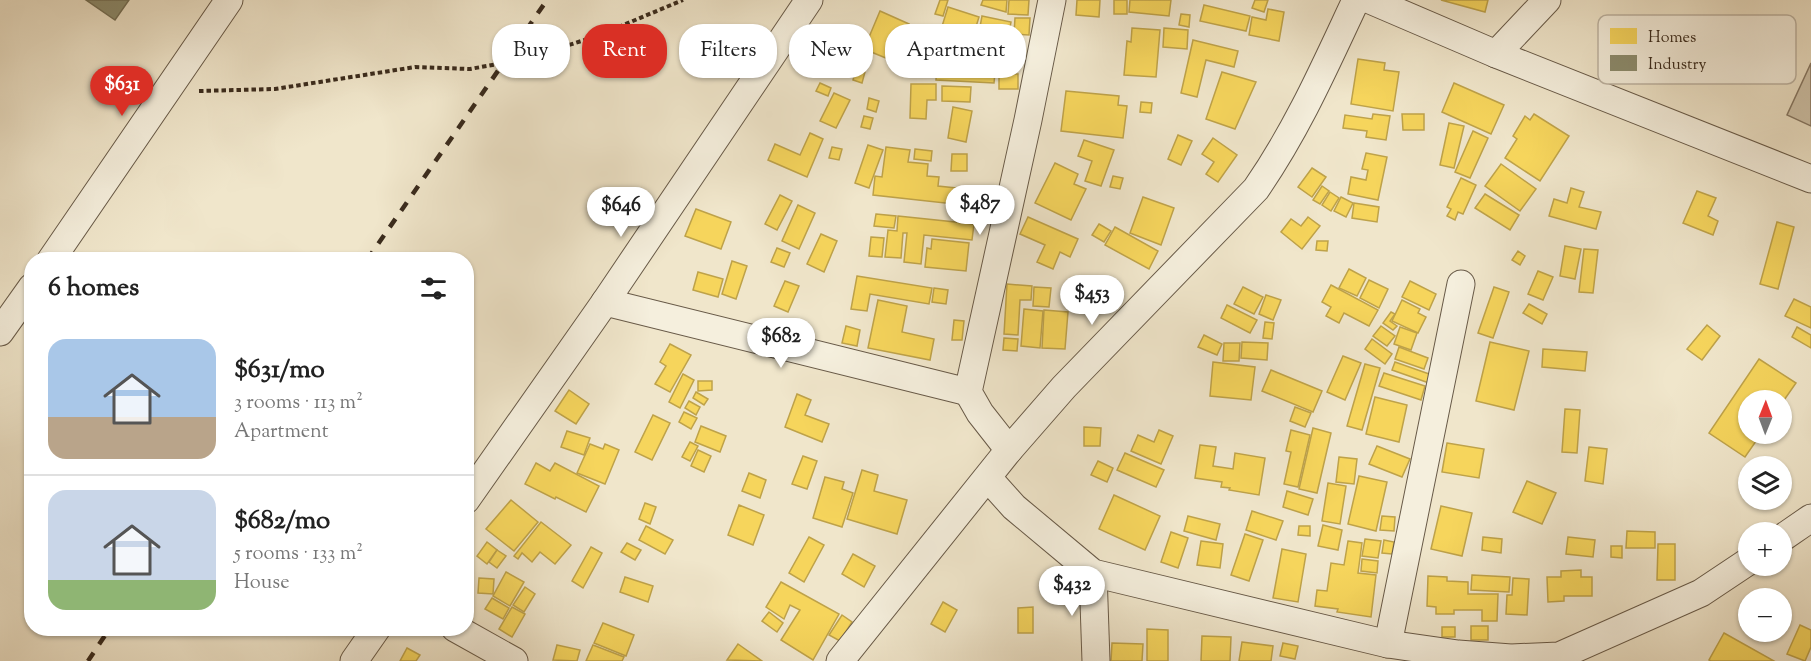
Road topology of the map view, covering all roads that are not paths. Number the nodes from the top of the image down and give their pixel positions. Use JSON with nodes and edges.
{"nodes":[{"id":1,"x":229,"y":0,"type":"edge"},
{"id":2,"x":809,"y":0,"type":"edge"},
{"id":3,"x":1052,"y":0,"type":"edge"},
{"id":4,"x":1356,"y":0,"type":"edge"},
{"id":5,"x":1370,"y":0,"type":"edge"},
{"id":6,"x":1547,"y":0,"type":"edge"},
{"id":7,"x":1496,"y":54,"type":"junction"},
{"id":8,"x":1811,"y":179,"type":"edge"},
{"id":9,"x":57,"y":252,"type":"edge"},
{"id":10,"x":1461,"y":284,"type":"dead end"},
{"id":11,"x":24,"y":298,"type":"edge"},
{"id":12,"x":605,"y":302,"type":"junction"},
{"id":13,"x":0,"y":332,"type":"edge"},
{"id":14,"x":968,"y":392,"type":"junction"},
{"id":15,"x":1009,"y":450,"type":"junction"},
{"id":16,"x":988,"y":478,"type":"junction"},
{"id":17,"x":474,"y":489,"type":"edge"},
{"id":18,"x":1810,"y":519,"type":"edge"},
{"id":19,"x":1792,"y":531,"type":"edge"},
{"id":20,"x":1738,"y":568,"type":"edge"},
{"id":21,"x":1093,"y":573,"type":"junction"},
{"id":22,"x":371,"y":636,"type":"edge"},
{"id":23,"x":469,"y":636,"type":"edge"},
{"id":24,"x":1388,"y":644,"type":"junction"},
{"id":25,"x":1561,"y":659,"type":"edge"},
{"id":26,"x":354,"y":661,"type":"edge"},
{"id":27,"x":514,"y":661,"type":"edge"},
{"id":28,"x":840,"y":661,"type":"edge"},
{"id":29,"x":1095,"y":661,"type":"edge"}],
"edges":[{"from":1,"to":9,"type":"street"},
{"from":2,"to":12,"type":"street"},
{"from":3,"to":14,"type":"street"},
{"from":4,"to":15,"type":"street"},
{"from":5,"to":7,"type":"street"},
{"from":6,"to":7,"type":"street"},
{"from":7,"to":8,"type":"street"},
{"from":10,"to":24,"type":"street"},
{"from":11,"to":13,"type":"street"},
{"from":12,"to":14,"type":"street"},
{"from":12,"to":17,"type":"street"},
{"from":14,"to":15,"type":"street"},
{"from":15,"to":16,"type":"street"},
{"from":16,"to":21,"type":"street"},
{"from":16,"to":28,"type":"street"},
{"from":18,"to":19,"type":"street"},
{"from":20,"to":25,"type":"street"},
{"from":21,"to":24,"type":"street"},
{"from":21,"to":29,"type":"street"},
{"from":22,"to":26,"type":"street"},
{"from":23,"to":27,"type":"street"},
{"from":24,"to":25,"type":"street"}]}
